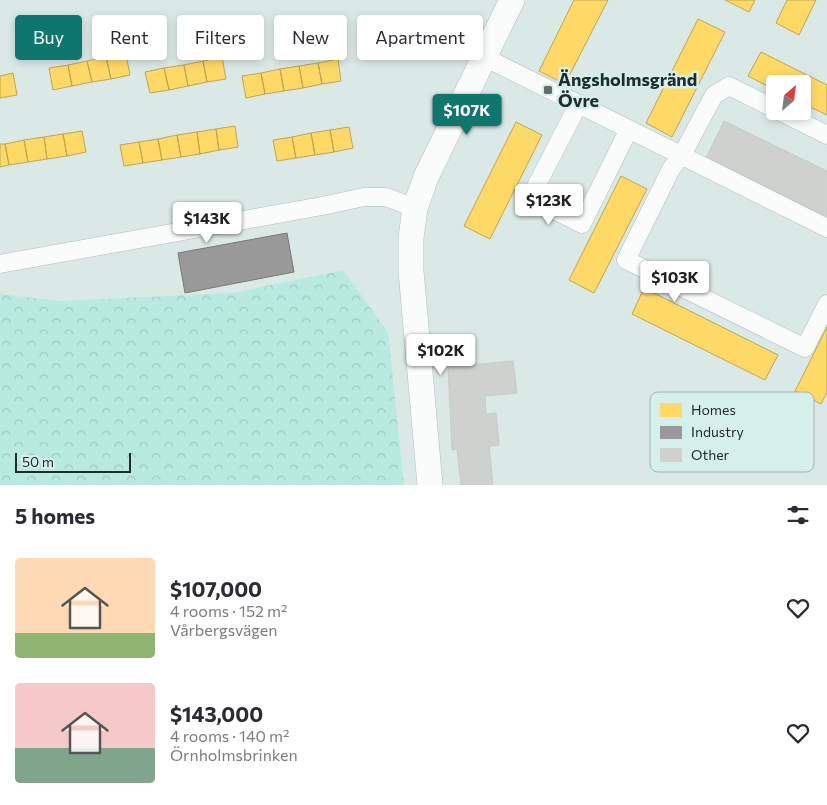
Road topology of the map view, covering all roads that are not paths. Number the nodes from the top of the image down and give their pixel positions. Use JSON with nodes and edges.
{"nodes":[{"id":1,"x":512,"y":0,"type":"edge"},
{"id":2,"x":484,"y":57,"type":"junction"},
{"id":3,"x":766,"y":104,"type":"edge"},
{"id":4,"x":578,"y":105,"type":"junction"},
{"id":5,"x":797,"y":120,"type":"edge"},
{"id":6,"x":629,"y":129,"type":"junction"},
{"id":7,"x":827,"y":135,"type":"edge"},
{"id":8,"x":682,"y":155,"type":"junction"},
{"id":9,"x":415,"y":208,"type":"junction"},
{"id":10,"x":827,"y":228,"type":"edge"},
{"id":11,"x":0,"y":264,"type":"edge"},
{"id":12,"x":827,"y":304,"type":"edge"},
{"id":13,"x":430,"y":485,"type":"edge"}],
"edges":[{"from":1,"to":2,"type":"street"},
{"from":2,"to":4,"type":"street"},
{"from":2,"to":9,"type":"street"},
{"from":3,"to":8,"type":"street"},
{"from":4,"to":6,"type":"street"},
{"from":4,"to":6,"type":"street"},
{"from":5,"to":7,"type":"street"},
{"from":6,"to":8,"type":"street"},
{"from":8,"to":10,"type":"street"},
{"from":8,"to":12,"type":"street"},
{"from":9,"to":11,"type":"street"},
{"from":9,"to":13,"type":"street"}]}
